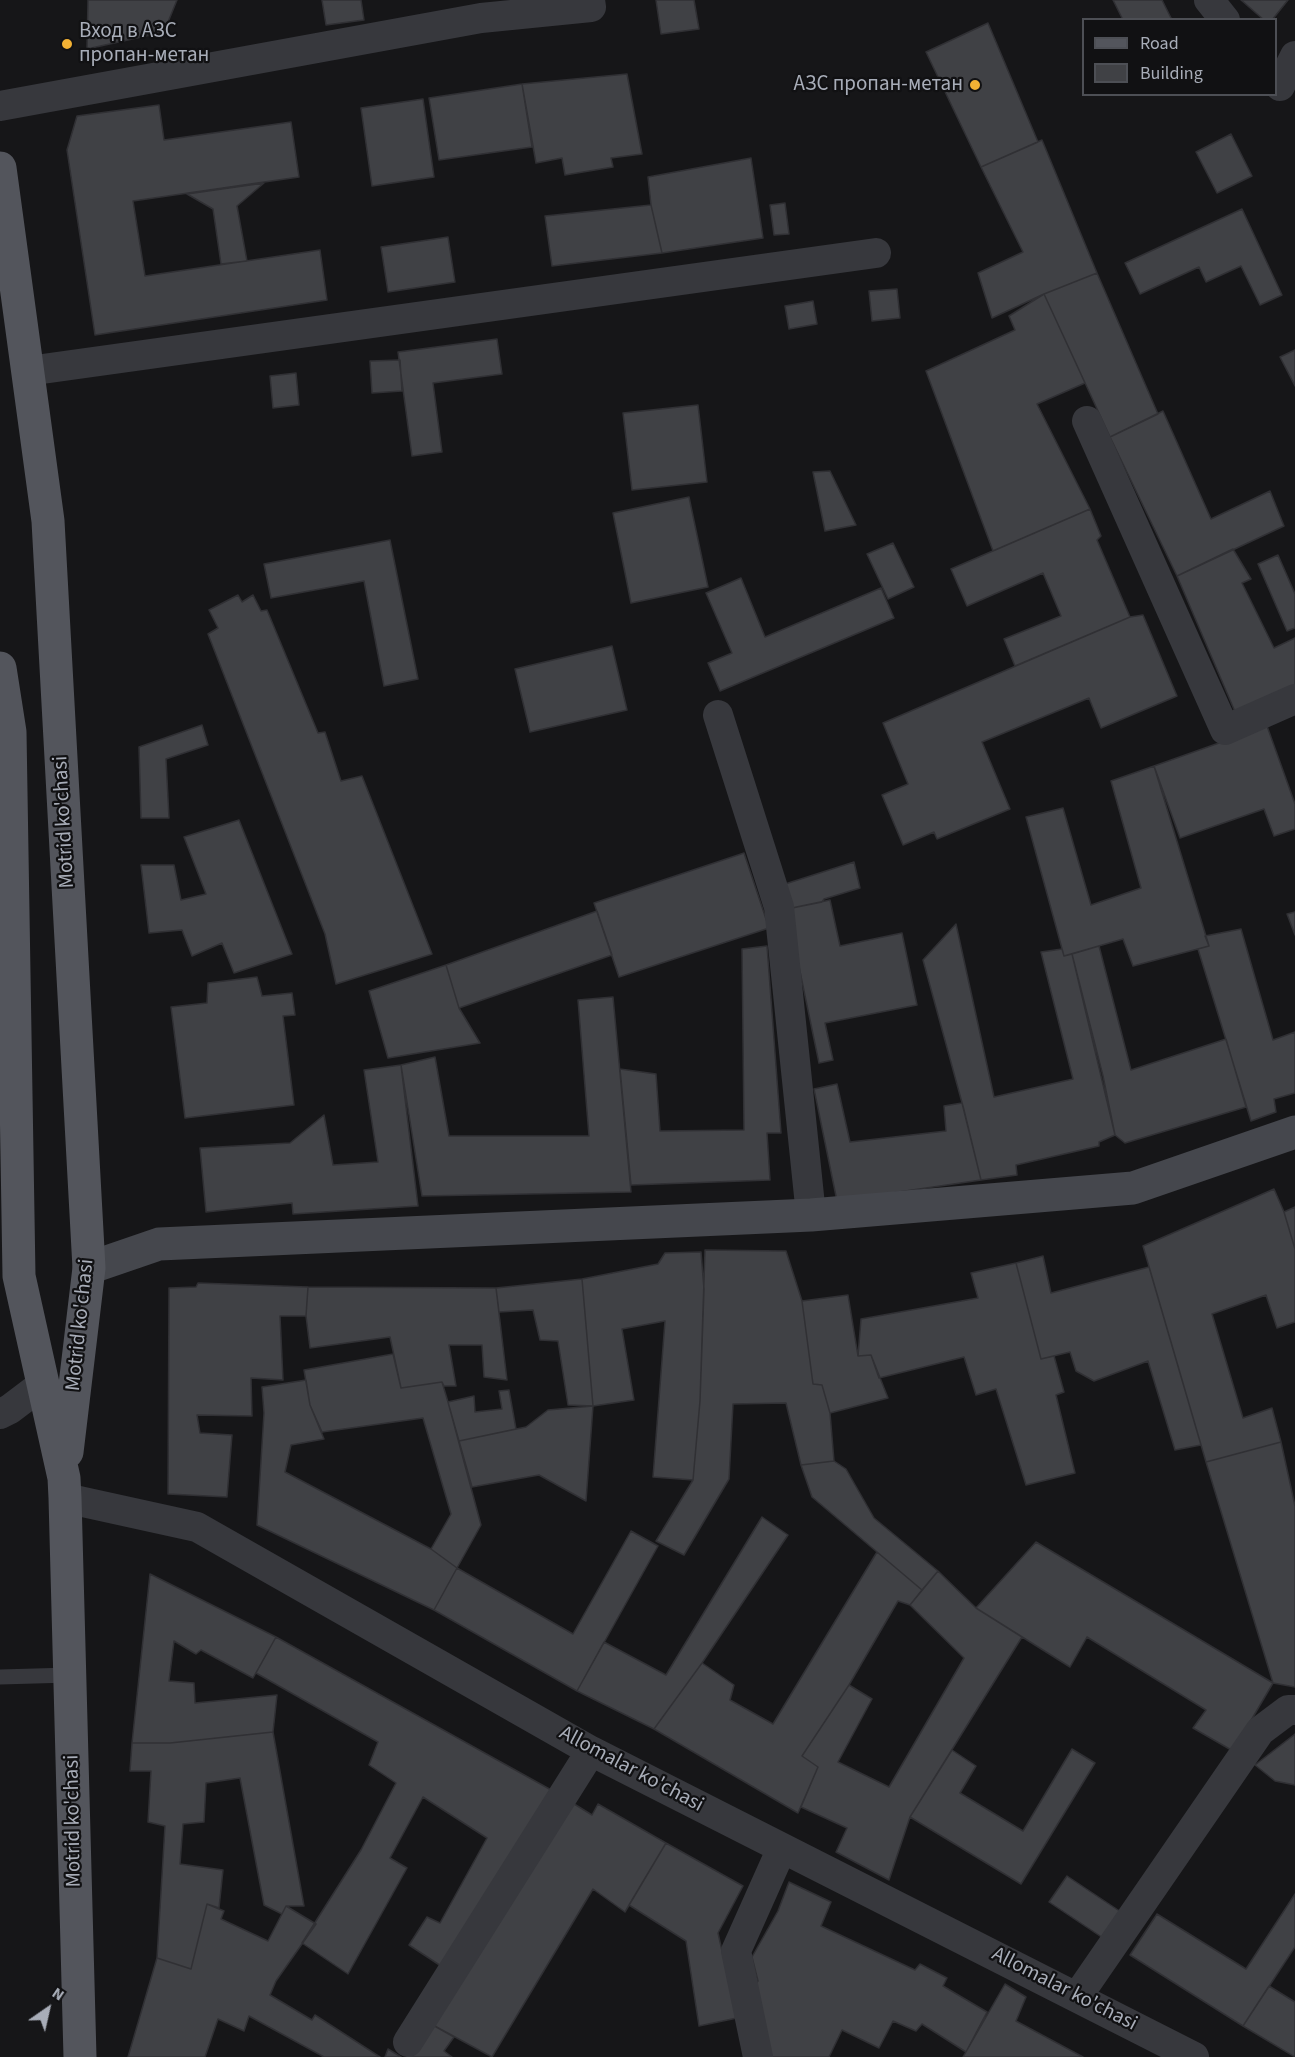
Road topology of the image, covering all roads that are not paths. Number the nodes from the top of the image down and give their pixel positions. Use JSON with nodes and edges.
{"nodes":[{"id":1,"x":590,"y":0,"type":"edge"},
{"id":2,"x":1209,"y":0,"type":"edge"},
{"id":3,"x":479,"y":9,"type":"edge"},
{"id":4,"x":1223,"y":18,"type":"edge"},
{"id":5,"x":1295,"y":56,"type":"edge"},
{"id":6,"x":1283,"y":87,"type":"edge"},
{"id":7,"x":0,"y":106,"type":"edge"},
{"id":8,"x":0,"y":168,"type":"edge"},
{"id":9,"x":876,"y":253,"type":"dead end"},
{"id":10,"x":28,"y":371,"type":"junction"},
{"id":11,"x":1087,"y":421,"type":"dead end"},
{"id":12,"x":0,"y":668,"type":"edge"},
{"id":13,"x":1295,"y":699,"type":"edge"},
{"id":14,"x":718,"y":715,"type":"dead end"},
{"id":15,"x":1295,"y":1132,"type":"edge"},
{"id":16,"x":811,"y":1215,"type":"junction"},
{"id":17,"x":89,"y":1268,"type":"junction"},
{"id":18,"x":43,"y":1384,"type":"junction"},
{"id":19,"x":0,"y":1414,"type":"edge"},
{"id":20,"x":64,"y":1488,"type":"junction"},
{"id":21,"x":70,"y":1675,"type":"junction"},
{"id":22,"x":0,"y":1677,"type":"edge"},
{"id":23,"x":1295,"y":1710,"type":"edge"},
{"id":24,"x":591,"y":1751,"type":"junction"},
{"id":25,"x":782,"y":1848,"type":"junction"},
{"id":26,"x":1077,"y":1997,"type":"junction"},
{"id":27,"x":408,"y":2042,"type":"dead end"},
{"id":28,"x":80,"y":2057,"type":"edge"},
{"id":29,"x":758,"y":2057,"type":"edge"},
{"id":30,"x":1194,"y":2057,"type":"edge"}],
"edges":[{"from":1,"to":3,"type":"street"},
{"from":2,"to":4,"type":"street"},
{"from":3,"to":7,"type":"street"},
{"from":5,"to":6,"type":"street"},
{"from":8,"to":10,"type":"main road","name":"Motrid ko'chasi"},
{"from":9,"to":10,"type":"street"},
{"from":10,"to":17,"type":"main road","name":"Motrid ko'chasi"},
{"from":11,"to":13,"type":"street"},
{"from":12,"to":18,"type":"main road","name":"Motrid ko'chasi"},
{"from":14,"to":16,"type":"street"},
{"from":15,"to":16,"type":"street"},
{"from":16,"to":17,"type":"street"},
{"from":17,"to":20,"type":"main road","name":"Motrid ko'chasi"},
{"from":18,"to":19,"type":"street"},
{"from":18,"to":20,"type":"main road","name":"Motrid ko'chasi"},
{"from":20,"to":21,"type":"main road","name":"Motrid ko'chasi"},
{"from":20,"to":24,"type":"street","name":"Allomalar ko'chasi"},
{"from":21,"to":22,"type":"lane"},
{"from":21,"to":28,"type":"main road","name":"Motrid ko'chasi"},
{"from":23,"to":26,"type":"street"},
{"from":24,"to":25,"type":"street","name":"Allomalar ko'chasi"},
{"from":24,"to":27,"type":"street"},
{"from":25,"to":26,"type":"street","name":"Allomalar ko'chasi"},
{"from":25,"to":29,"type":"street"},
{"from":26,"to":30,"type":"street","name":"Allomalar ko'chasi"}]}
